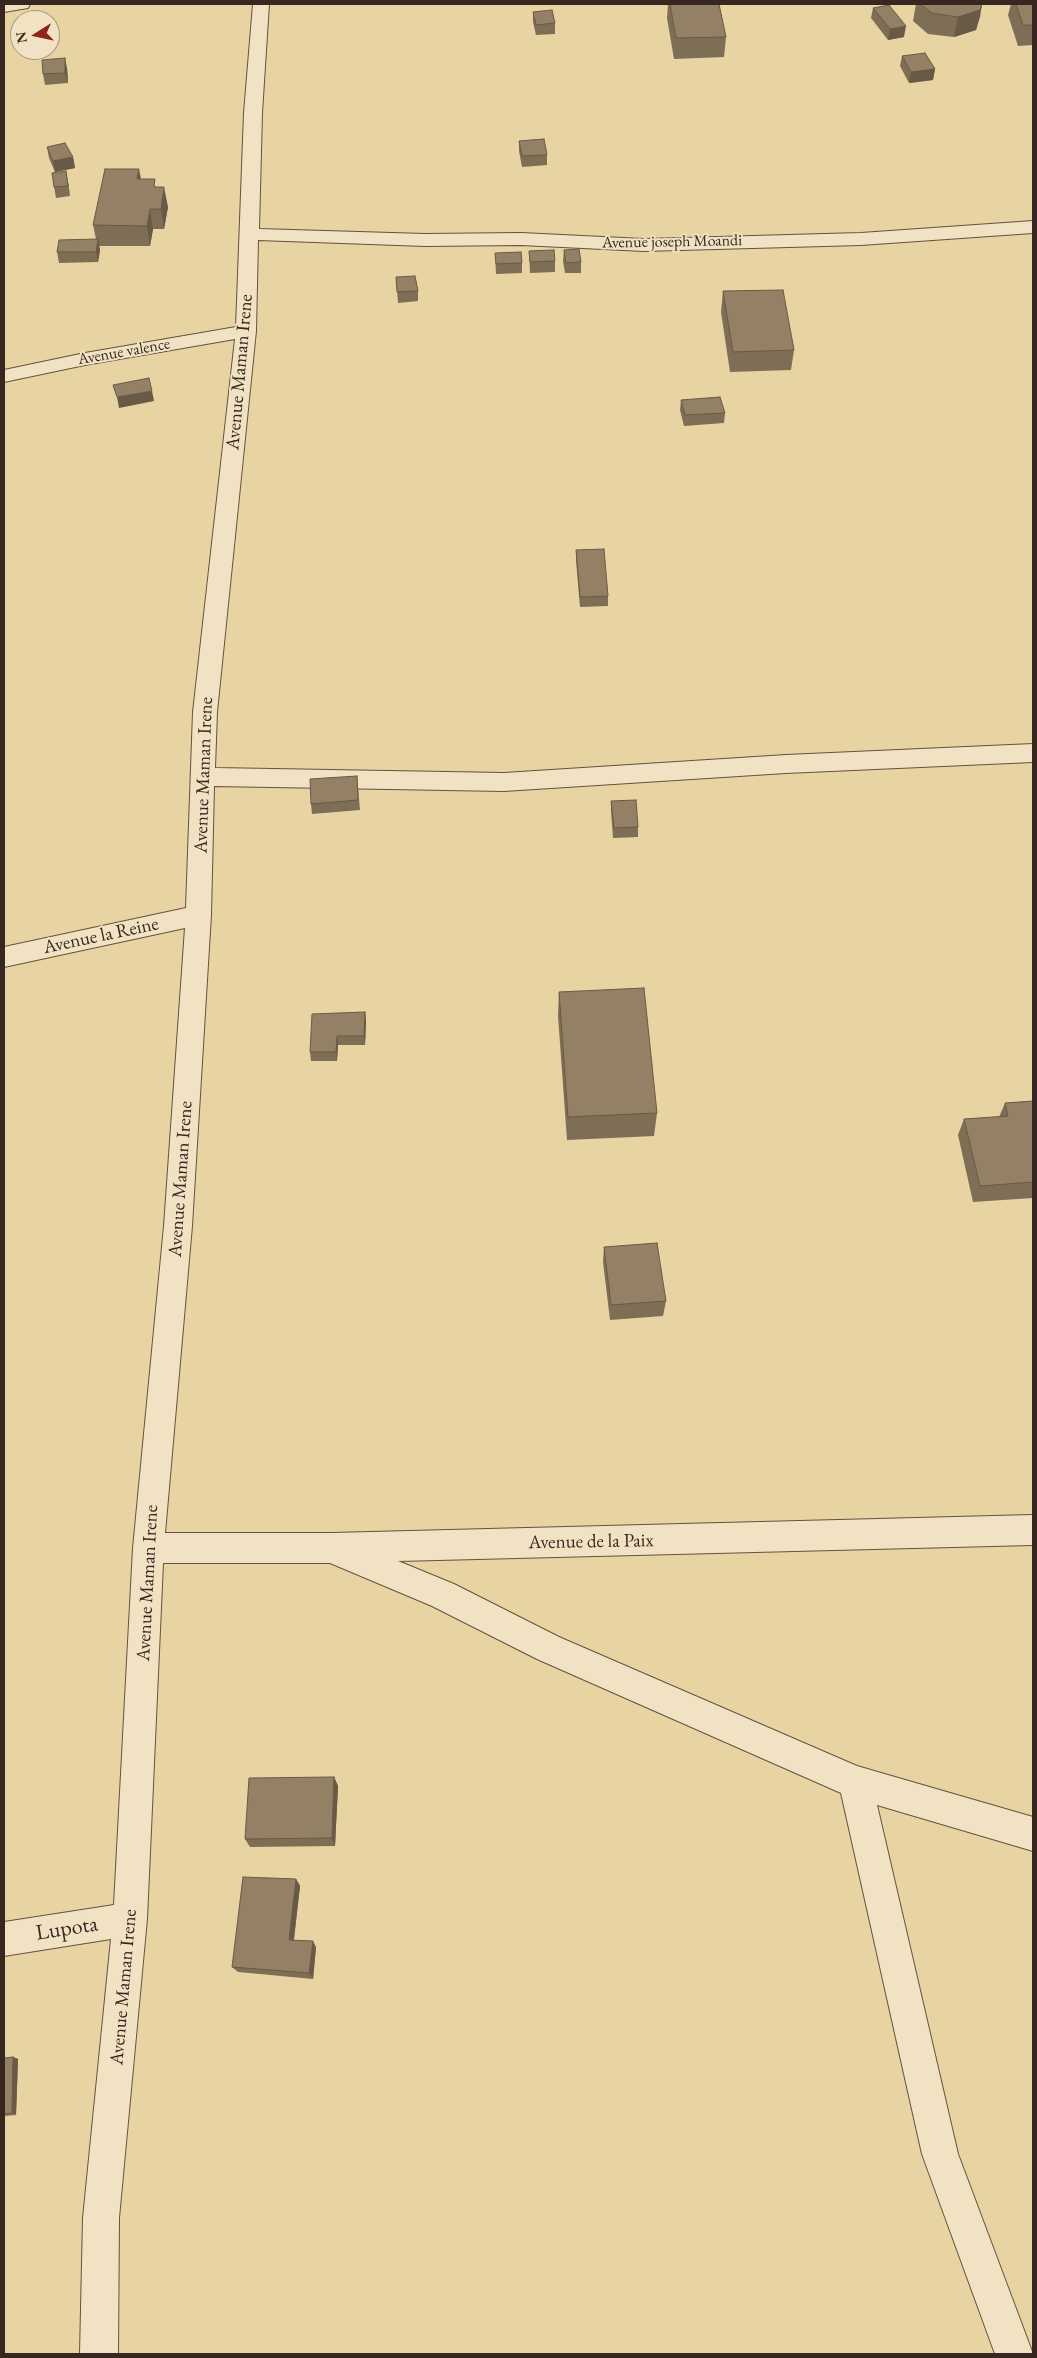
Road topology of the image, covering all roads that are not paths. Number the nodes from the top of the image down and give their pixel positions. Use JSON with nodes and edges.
{"nodes":[{"id":1,"x":22,"y":4,"type":"edge"},
{"id":2,"x":260,"y":4,"type":"edge"},
{"id":3,"x":4,"y":7,"type":"edge"},
{"id":4,"x":1033,"y":227,"type":"edge"},
{"id":5,"x":250,"y":234,"type":"junction"},
{"id":6,"x":246,"y":331,"type":"junction"},
{"id":7,"x":4,"y":376,"type":"edge"},
{"id":8,"x":1033,"y":753,"type":"edge"},
{"id":9,"x":203,"y":777,"type":"junction"},
{"id":10,"x":198,"y":915,"type":"junction"},
{"id":11,"x":4,"y":957,"type":"edge"},
{"id":12,"x":1033,"y":1530,"type":"edge"},
{"id":13,"x":148,"y":1548,"type":"junction"},
{"id":14,"x":332,"y":1548,"type":"junction"},
{"id":15,"x":855,"y":1782,"type":"junction"},
{"id":16,"x":1033,"y":1834,"type":"edge"},
{"id":17,"x":130,"y":1919,"type":"junction"},
{"id":18,"x":4,"y":1939,"type":"edge"},
{"id":19,"x":99,"y":2354,"type":"edge"},
{"id":20,"x":1014,"y":2354,"type":"edge"}],
"edges":[{"from":1,"to":3,"type":"street"},
{"from":2,"to":5,"type":"street","name":"Avenue Maman Irene"},
{"from":4,"to":5,"type":"street","name":"Avenue joseph Moandi"},
{"from":5,"to":6,"type":"street","name":"Avenue Maman Irene"},
{"from":6,"to":7,"type":"street","name":"Avenue valence"},
{"from":6,"to":9,"type":"street","name":"Avenue Maman Irene"},
{"from":8,"to":9,"type":"street"},
{"from":9,"to":10,"type":"street","name":"Avenue Maman Irene"},
{"from":10,"to":11,"type":"street","name":"Avenue la Reine"},
{"from":10,"to":13,"type":"street","name":"Avenue Maman Irene"},
{"from":12,"to":14,"type":"street","name":"Avenue de la Paix"},
{"from":13,"to":14,"type":"street","name":"Avenue de la Paix"},
{"from":13,"to":17,"type":"street","name":"Avenue Maman Irene"},
{"from":14,"to":15,"type":"street"},
{"from":15,"to":16,"type":"street"},
{"from":15,"to":20,"type":"street"},
{"from":17,"to":18,"type":"street","name":"Lupota"},
{"from":17,"to":19,"type":"street","name":"Avenue Maman Irene"}]}
